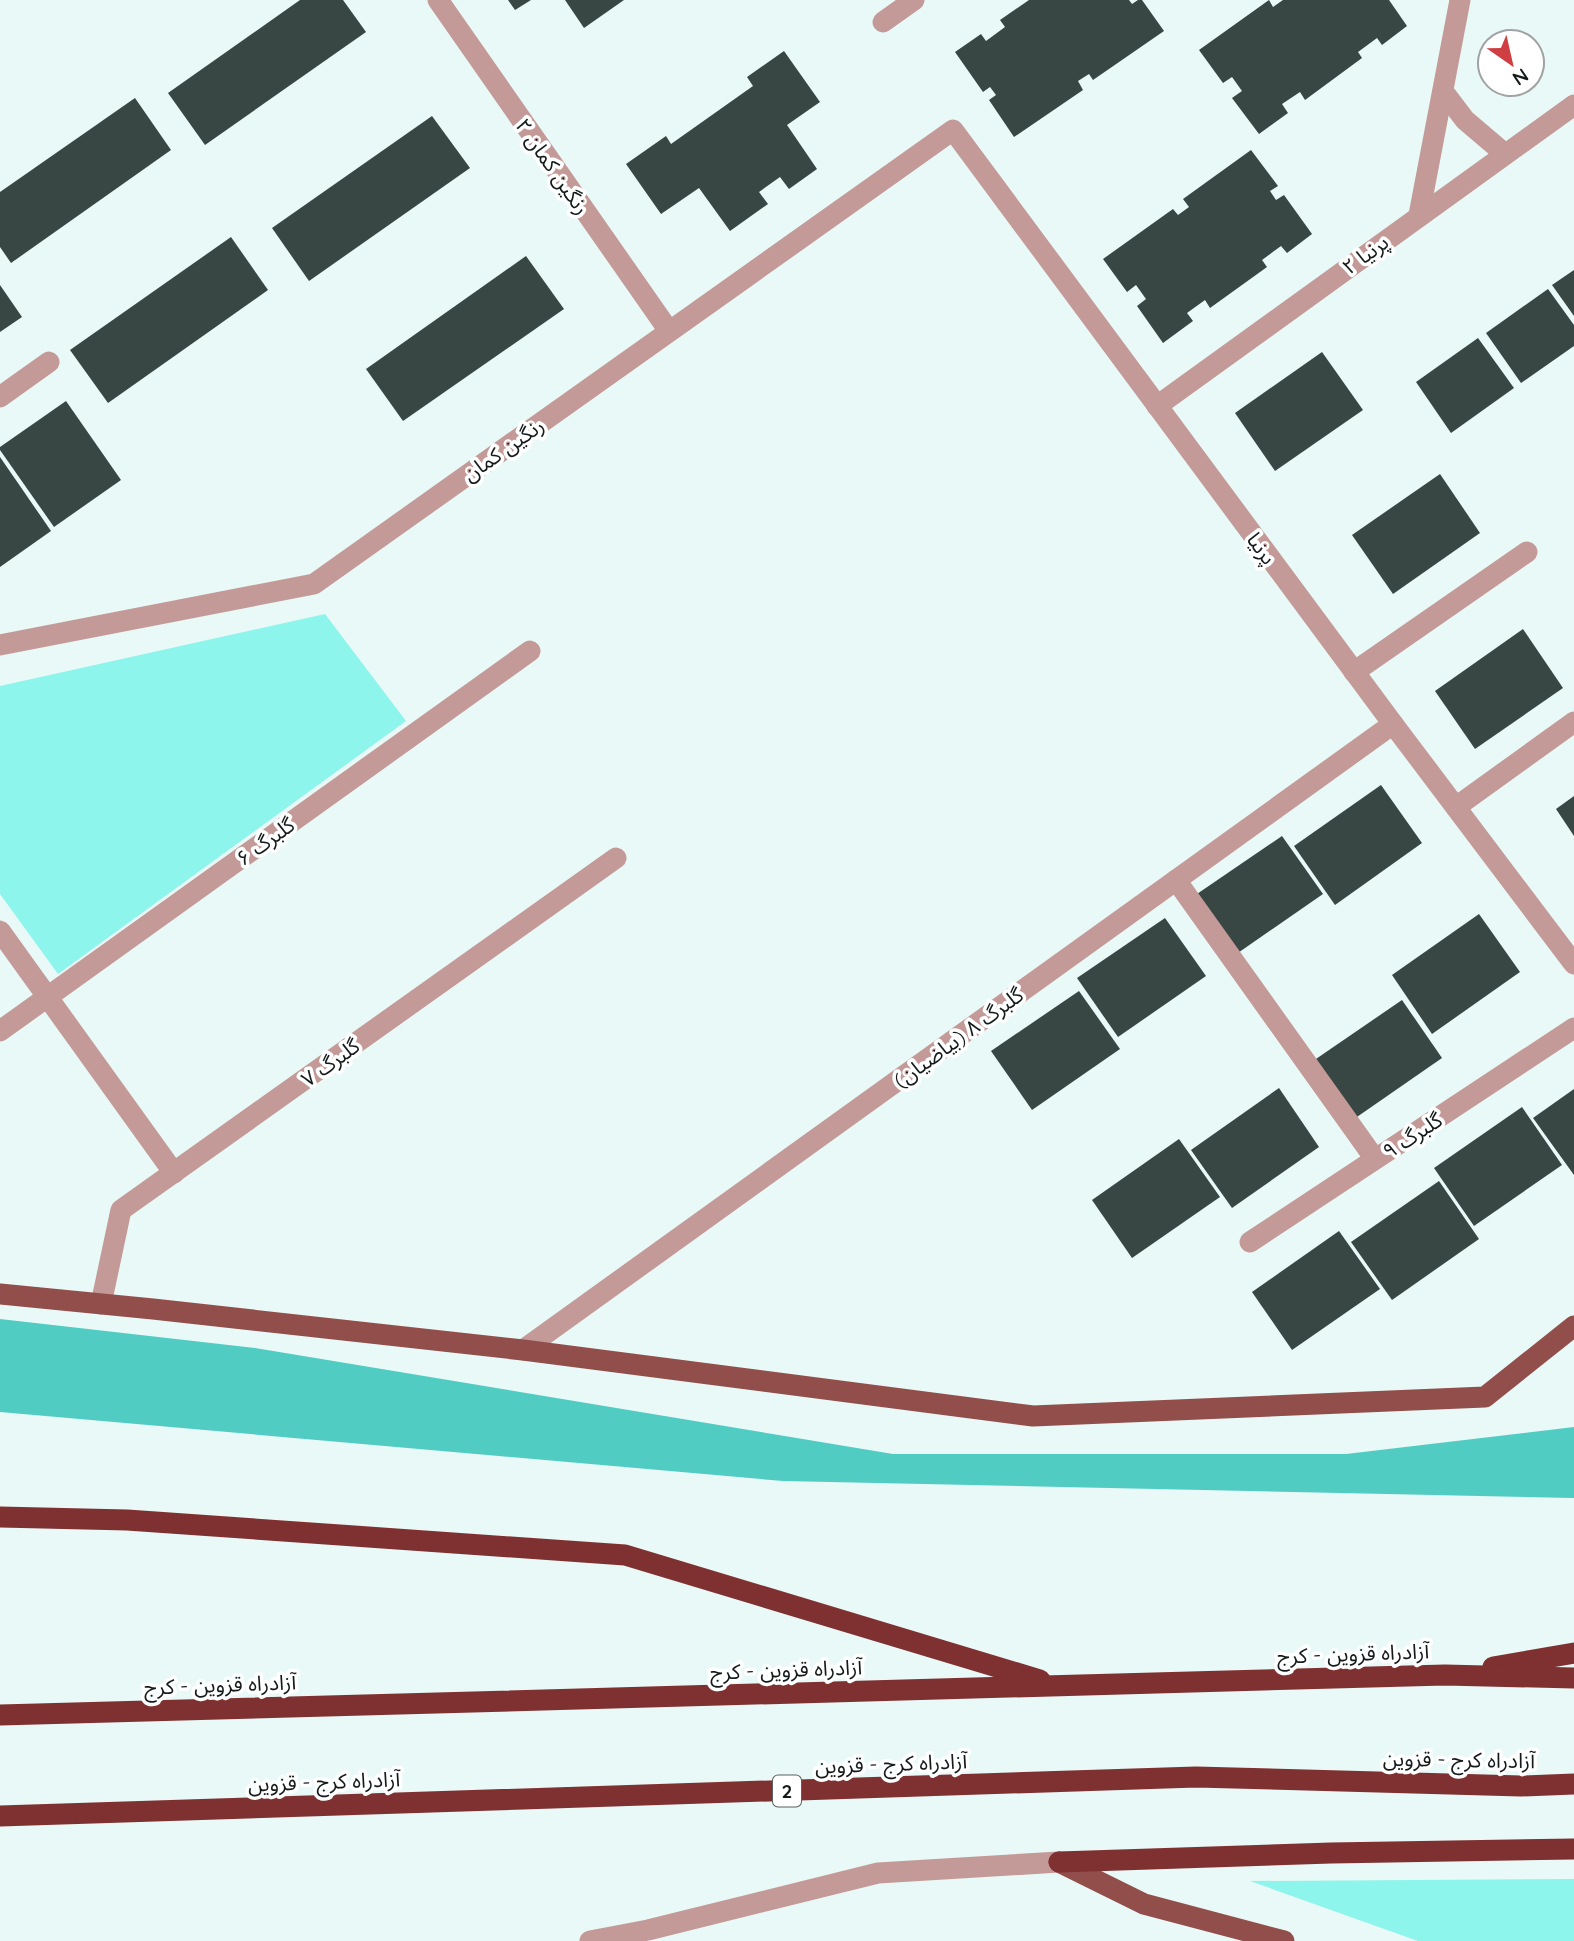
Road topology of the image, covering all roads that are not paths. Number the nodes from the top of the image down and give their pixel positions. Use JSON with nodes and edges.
{"nodes":[{"id":1,"x":438,"y":0,"type":"edge"},
{"id":2,"x":914,"y":0,"type":"edge"},
{"id":3,"x":1460,"y":0,"type":"edge"},
{"id":4,"x":883,"y":22,"type":"dead end"},
{"id":5,"x":1443,"y":91,"type":"junction"},
{"id":6,"x":1574,"y":105,"type":"edge"},
{"id":7,"x":953,"y":130,"type":"joint"},
{"id":8,"x":1505,"y":154,"type":"junction"},
{"id":9,"x":1419,"y":215,"type":"junction"},
{"id":10,"x":669,"y":331,"type":"junction"},
{"id":11,"x":49,"y":362,"type":"dead end"},
{"id":12,"x":0,"y":397,"type":"edge"},
{"id":13,"x":1157,"y":406,"type":"junction"},
{"id":14,"x":1527,"y":552,"type":"dead end"},
{"id":15,"x":0,"y":645,"type":"edge"},
{"id":16,"x":530,"y":651,"type":"dead end"},
{"id":17,"x":1354,"y":672,"type":"junction"},
{"id":18,"x":1574,"y":722,"type":"edge"},
{"id":19,"x":1393,"y":724,"type":"junction"},
{"id":20,"x":1455,"y":807,"type":"junction"},
{"id":21,"x":616,"y":858,"type":"dead end"},
{"id":22,"x":1176,"y":880,"type":"junction"},
{"id":23,"x":0,"y":931,"type":"edge"},
{"id":24,"x":1570,"y":951,"type":"edge"},
{"id":25,"x":48,"y":997,"type":"junction"},
{"id":26,"x":1574,"y":1028,"type":"edge"},
{"id":27,"x":0,"y":1031,"type":"edge"},
{"id":28,"x":1375,"y":1159,"type":"junction"},
{"id":29,"x":174,"y":1173,"type":"junction"},
{"id":30,"x":1250,"y":1242,"type":"dead end"},
{"id":31,"x":0,"y":1294,"type":"edge"},
{"id":32,"x":101,"y":1304,"type":"junction"},
{"id":33,"x":1574,"y":1326,"type":"edge"},
{"id":34,"x":523,"y":1350,"type":"junction"},
{"id":35,"x":0,"y":1517,"type":"edge"},
{"id":36,"x":1574,"y":1653,"type":"edge"},
{"id":37,"x":1445,"y":1675,"type":"junction"},
{"id":38,"x":1574,"y":1678,"type":"edge"},
{"id":39,"x":1059,"y":1686,"type":"junction"},
{"id":40,"x":0,"y":1715,"type":"edge"},
{"id":41,"x":1574,"y":1784,"type":"edge"},
{"id":42,"x":0,"y":1816,"type":"edge"},
{"id":43,"x":1574,"y":1849,"type":"edge"},
{"id":44,"x":1059,"y":1862,"type":"junction"},
{"id":45,"x":590,"y":1941,"type":"edge"},
{"id":46,"x":1284,"y":1941,"type":"edge"}],
"edges":[{"from":1,"to":10,"type":"street","name":"رنگین کمان ۲"},
{"from":2,"to":4,"type":"street"},
{"from":3,"to":5,"type":"street"},
{"from":5,"to":8,"type":"street"},
{"from":5,"to":9,"type":"street"},
{"from":6,"to":8,"type":"street","name":"پرنیا ۲"},
{"from":7,"to":10,"type":"street","name":"رنگین کمان"},
{"from":7,"to":13,"type":"street","name":"پرنیا"},
{"from":8,"to":9,"type":"street","name":"پرنیا ۲"},
{"from":9,"to":13,"type":"street","name":"پرنیا ۲"},
{"from":10,"to":15,"type":"street","name":"رنگین کمان"},
{"from":11,"to":12,"type":"street"},
{"from":13,"to":17,"type":"street","name":"پرنیا"},
{"from":14,"to":17,"type":"street"},
{"from":16,"to":25,"type":"street","name":"گلبرگ ۶"},
{"from":17,"to":19,"type":"street","name":"پرنیا"},
{"from":18,"to":20,"type":"street"},
{"from":19,"to":20,"type":"street","name":"پرنیا"},
{"from":19,"to":22,"type":"street","name":"گلبرگ ۸ (بیاضیان)"},
{"from":20,"to":24,"type":"street","name":"پرنیا"},
{"from":21,"to":29,"type":"street","name":"گلبرگ ۷"},
{"from":22,"to":28,"type":"street"},
{"from":22,"to":34,"type":"street","name":"گلبرگ ۸ (بیاضیان)"},
{"from":23,"to":25,"type":"street"},
{"from":25,"to":27,"type":"street","name":"گلبرگ ۶"},
{"from":25,"to":29,"type":"street"},
{"from":26,"to":28,"type":"street","name":"گلبرگ ۹"},
{"from":28,"to":30,"type":"street","name":"گلبرگ ۹"},
{"from":29,"to":32,"type":"street","name":"گلبرگ ۷"},
{"from":31,"to":32,"type":"main road"},
{"from":32,"to":34,"type":"main road"},
{"from":33,"to":34,"type":"main road"},
{"from":35,"to":39,"type":"highway"},
{"from":36,"to":37,"type":"highway"},
{"from":37,"to":38,"type":"highway","name":"آزادراه قزوین - کرج"},
{"from":37,"to":39,"type":"highway","name":"آزادراه قزوین - کرج"},
{"from":39,"to":40,"type":"highway","name":"آزادراه قزوین - کرج"},
{"from":41,"to":42,"type":"highway","name":"آزادراه کرج - قزوین","number":"2"},
{"from":43,"to":44,"type":"highway"},
{"from":44,"to":45,"type":"street"},
{"from":44,"to":46,"type":"main road"}]}
